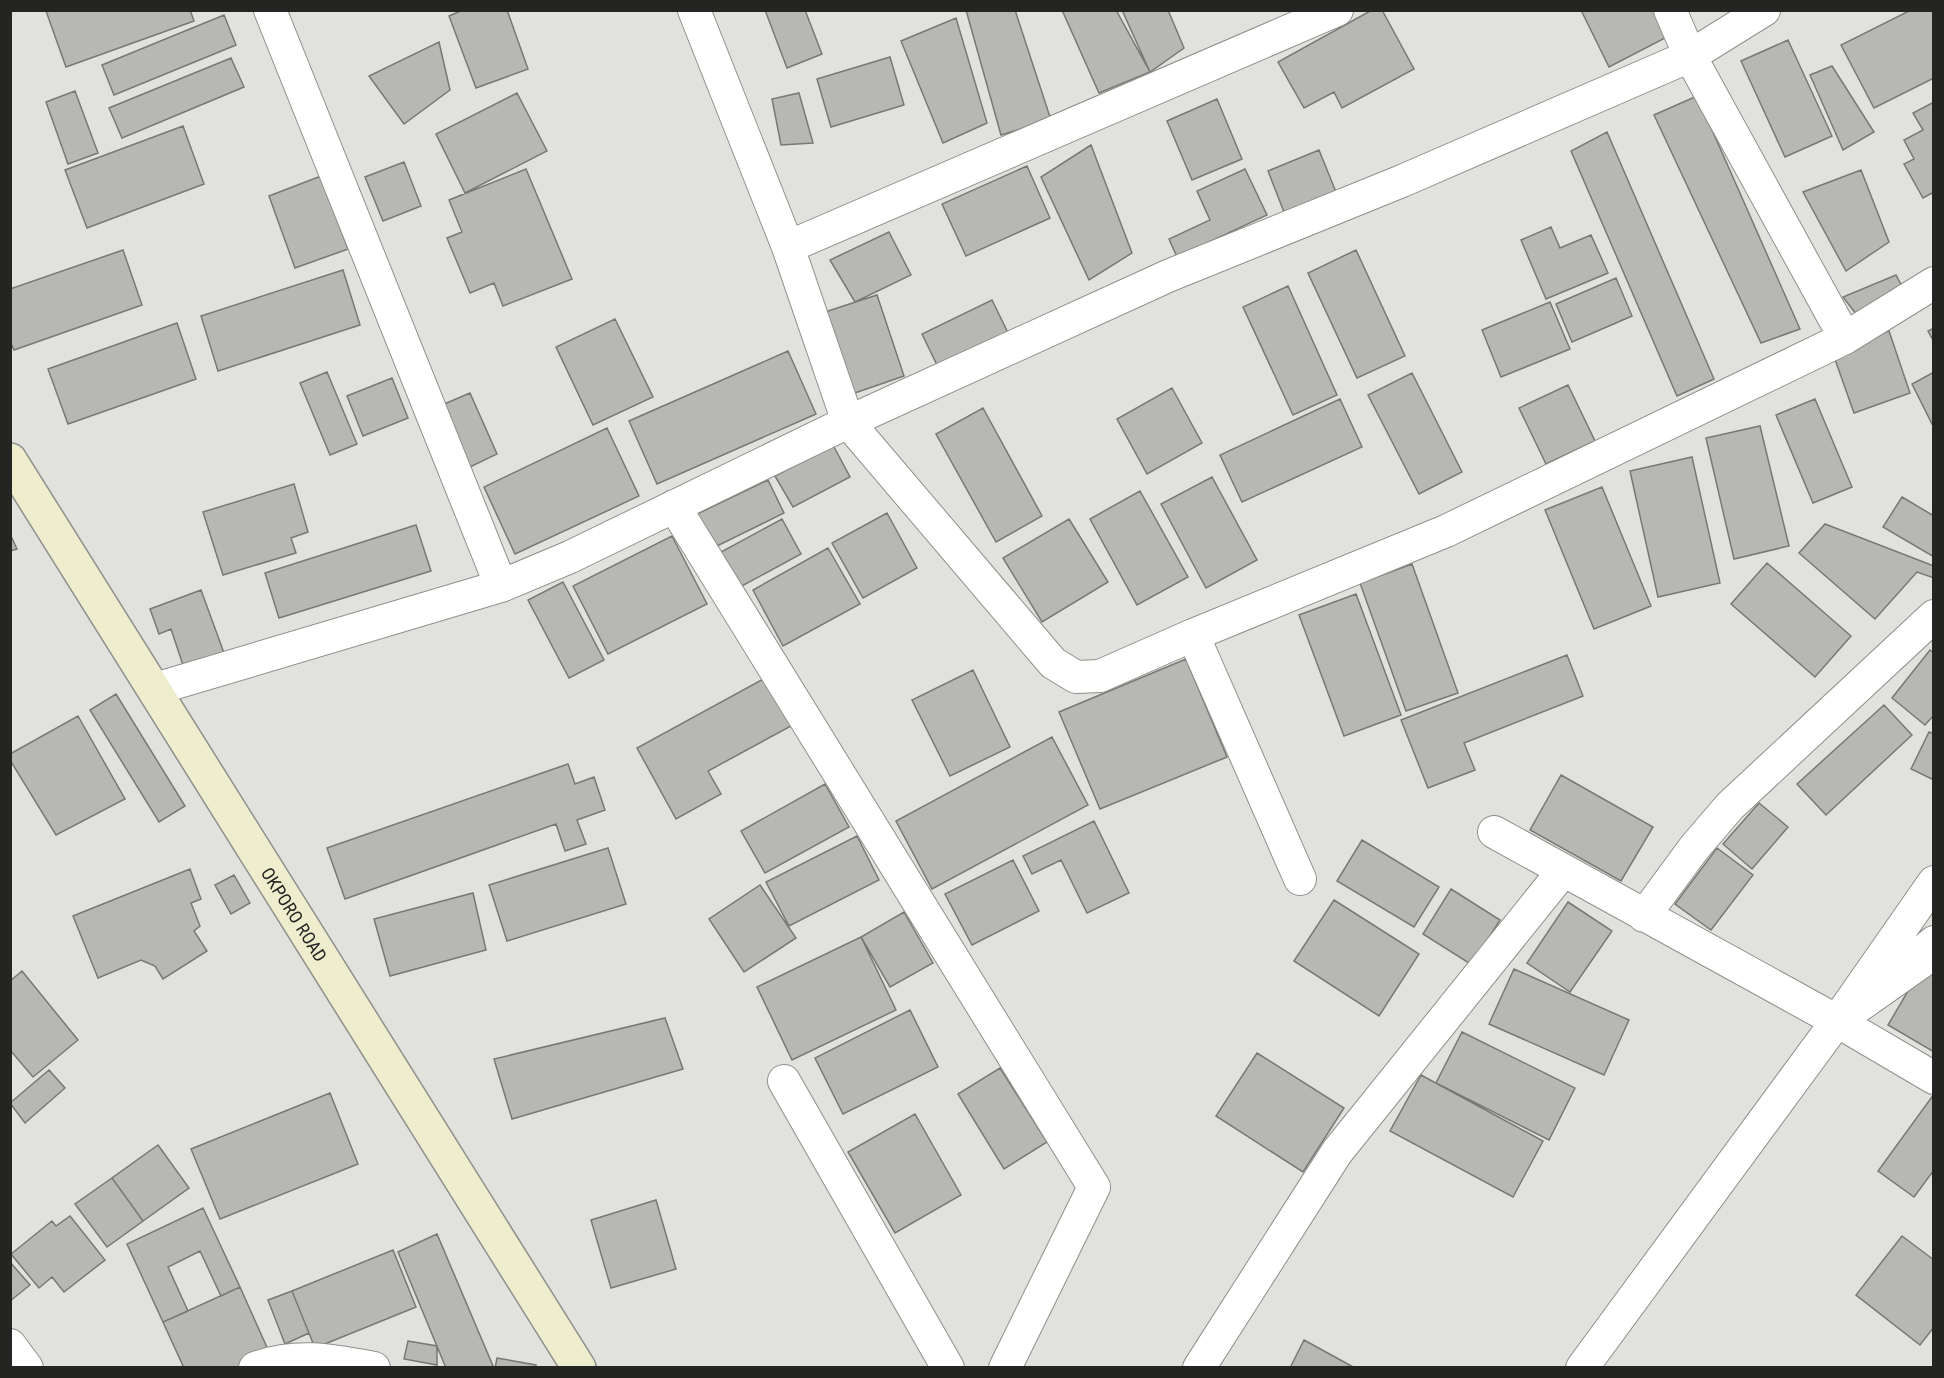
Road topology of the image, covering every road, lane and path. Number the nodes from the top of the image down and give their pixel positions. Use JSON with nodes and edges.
{"nodes":[{"id":1,"x":270,"y":10,"type":"edge"},
{"id":2,"x":694,"y":10,"type":"edge"},
{"id":3,"x":1337,"y":10,"type":"edge"},
{"id":4,"x":1670,"y":10,"type":"edge"},
{"id":5,"x":1764,"y":10,"type":"edge"},
{"id":6,"x":1690,"y":56,"type":"junction"},
{"id":7,"x":788,"y":247,"type":"junction"},
{"id":8,"x":1934,"y":283,"type":"edge"},
{"id":9,"x":1845,"y":338,"type":"junction"},
{"id":10,"x":848,"y":422,"type":"junction"},
{"id":11,"x":10,"y":460,"type":"edge"},
{"id":12,"x":674,"y":506,"type":"junction"},
{"id":13,"x":501,"y":586,"type":"junction"},
{"id":14,"x":1934,"y":616,"type":"edge"},
{"id":15,"x":1193,"y":634,"type":"junction"},
{"id":16,"x":154,"y":688,"type":"junction"},
{"id":17,"x":1494,"y":832,"type":"dead end"},
{"id":18,"x":1563,"y":871,"type":"junction"},
{"id":19,"x":1300,"y":879,"type":"dead end"},
{"id":20,"x":1934,"y":882,"type":"edge"},
{"id":21,"x":1644,"y":916,"type":"junction"},
{"id":22,"x":1934,"y":942,"type":"edge"},
{"id":23,"x":1934,"y":953,"type":"edge"},
{"id":24,"x":1934,"y":961,"type":"edge"},
{"id":25,"x":1837,"y":1022,"type":"junction"},
{"id":26,"x":1934,"y":1078,"type":"edge"},
{"id":27,"x":784,"y":1081,"type":"dead end"},
{"id":28,"x":10,"y":1345,"type":"edge"},
{"id":29,"x":27,"y":1368,"type":"edge"},
{"id":30,"x":255,"y":1368,"type":"edge"},
{"id":31,"x":374,"y":1368,"type":"edge"},
{"id":32,"x":579,"y":1368,"type":"edge"},
{"id":33,"x":948,"y":1368,"type":"edge"},
{"id":34,"x":1005,"y":1368,"type":"edge"},
{"id":35,"x":1199,"y":1368,"type":"edge"},
{"id":36,"x":1582,"y":1368,"type":"edge"}],
"edges":[{"from":1,"to":13,"type":"street"},
{"from":2,"to":7,"type":"street"},
{"from":3,"to":7,"type":"street"},
{"from":4,"to":6,"type":"street"},
{"from":5,"to":6,"type":"street"},
{"from":6,"to":9,"type":"street"},
{"from":6,"to":10,"type":"street"},
{"from":7,"to":10,"type":"street"},
{"from":8,"to":9,"type":"street"},
{"from":9,"to":15,"type":"street"},
{"from":10,"to":12,"type":"street"},
{"from":10,"to":15,"type":"street"},
{"from":11,"to":16,"type":"main road","name":"OKPORO ROAD"},
{"from":12,"to":13,"type":"street"},
{"from":12,"to":34,"type":"street"},
{"from":13,"to":16,"type":"street"},
{"from":14,"to":21,"type":"street"},
{"from":15,"to":19,"type":"street"},
{"from":16,"to":32,"type":"main road","name":"OKPORO ROAD"},
{"from":17,"to":18,"type":"street"},
{"from":18,"to":21,"type":"street"},
{"from":18,"to":35,"type":"street"},
{"from":20,"to":25,"type":"street"},
{"from":21,"to":25,"type":"street"},
{"from":22,"to":25,"type":"street"},
{"from":23,"to":25,"type":"street"},
{"from":24,"to":25,"type":"street"},
{"from":25,"to":26,"type":"street"},
{"from":25,"to":36,"type":"street"},
{"from":27,"to":33,"type":"street"},
{"from":28,"to":29,"type":"street"},
{"from":30,"to":31,"type":"street"}]}
